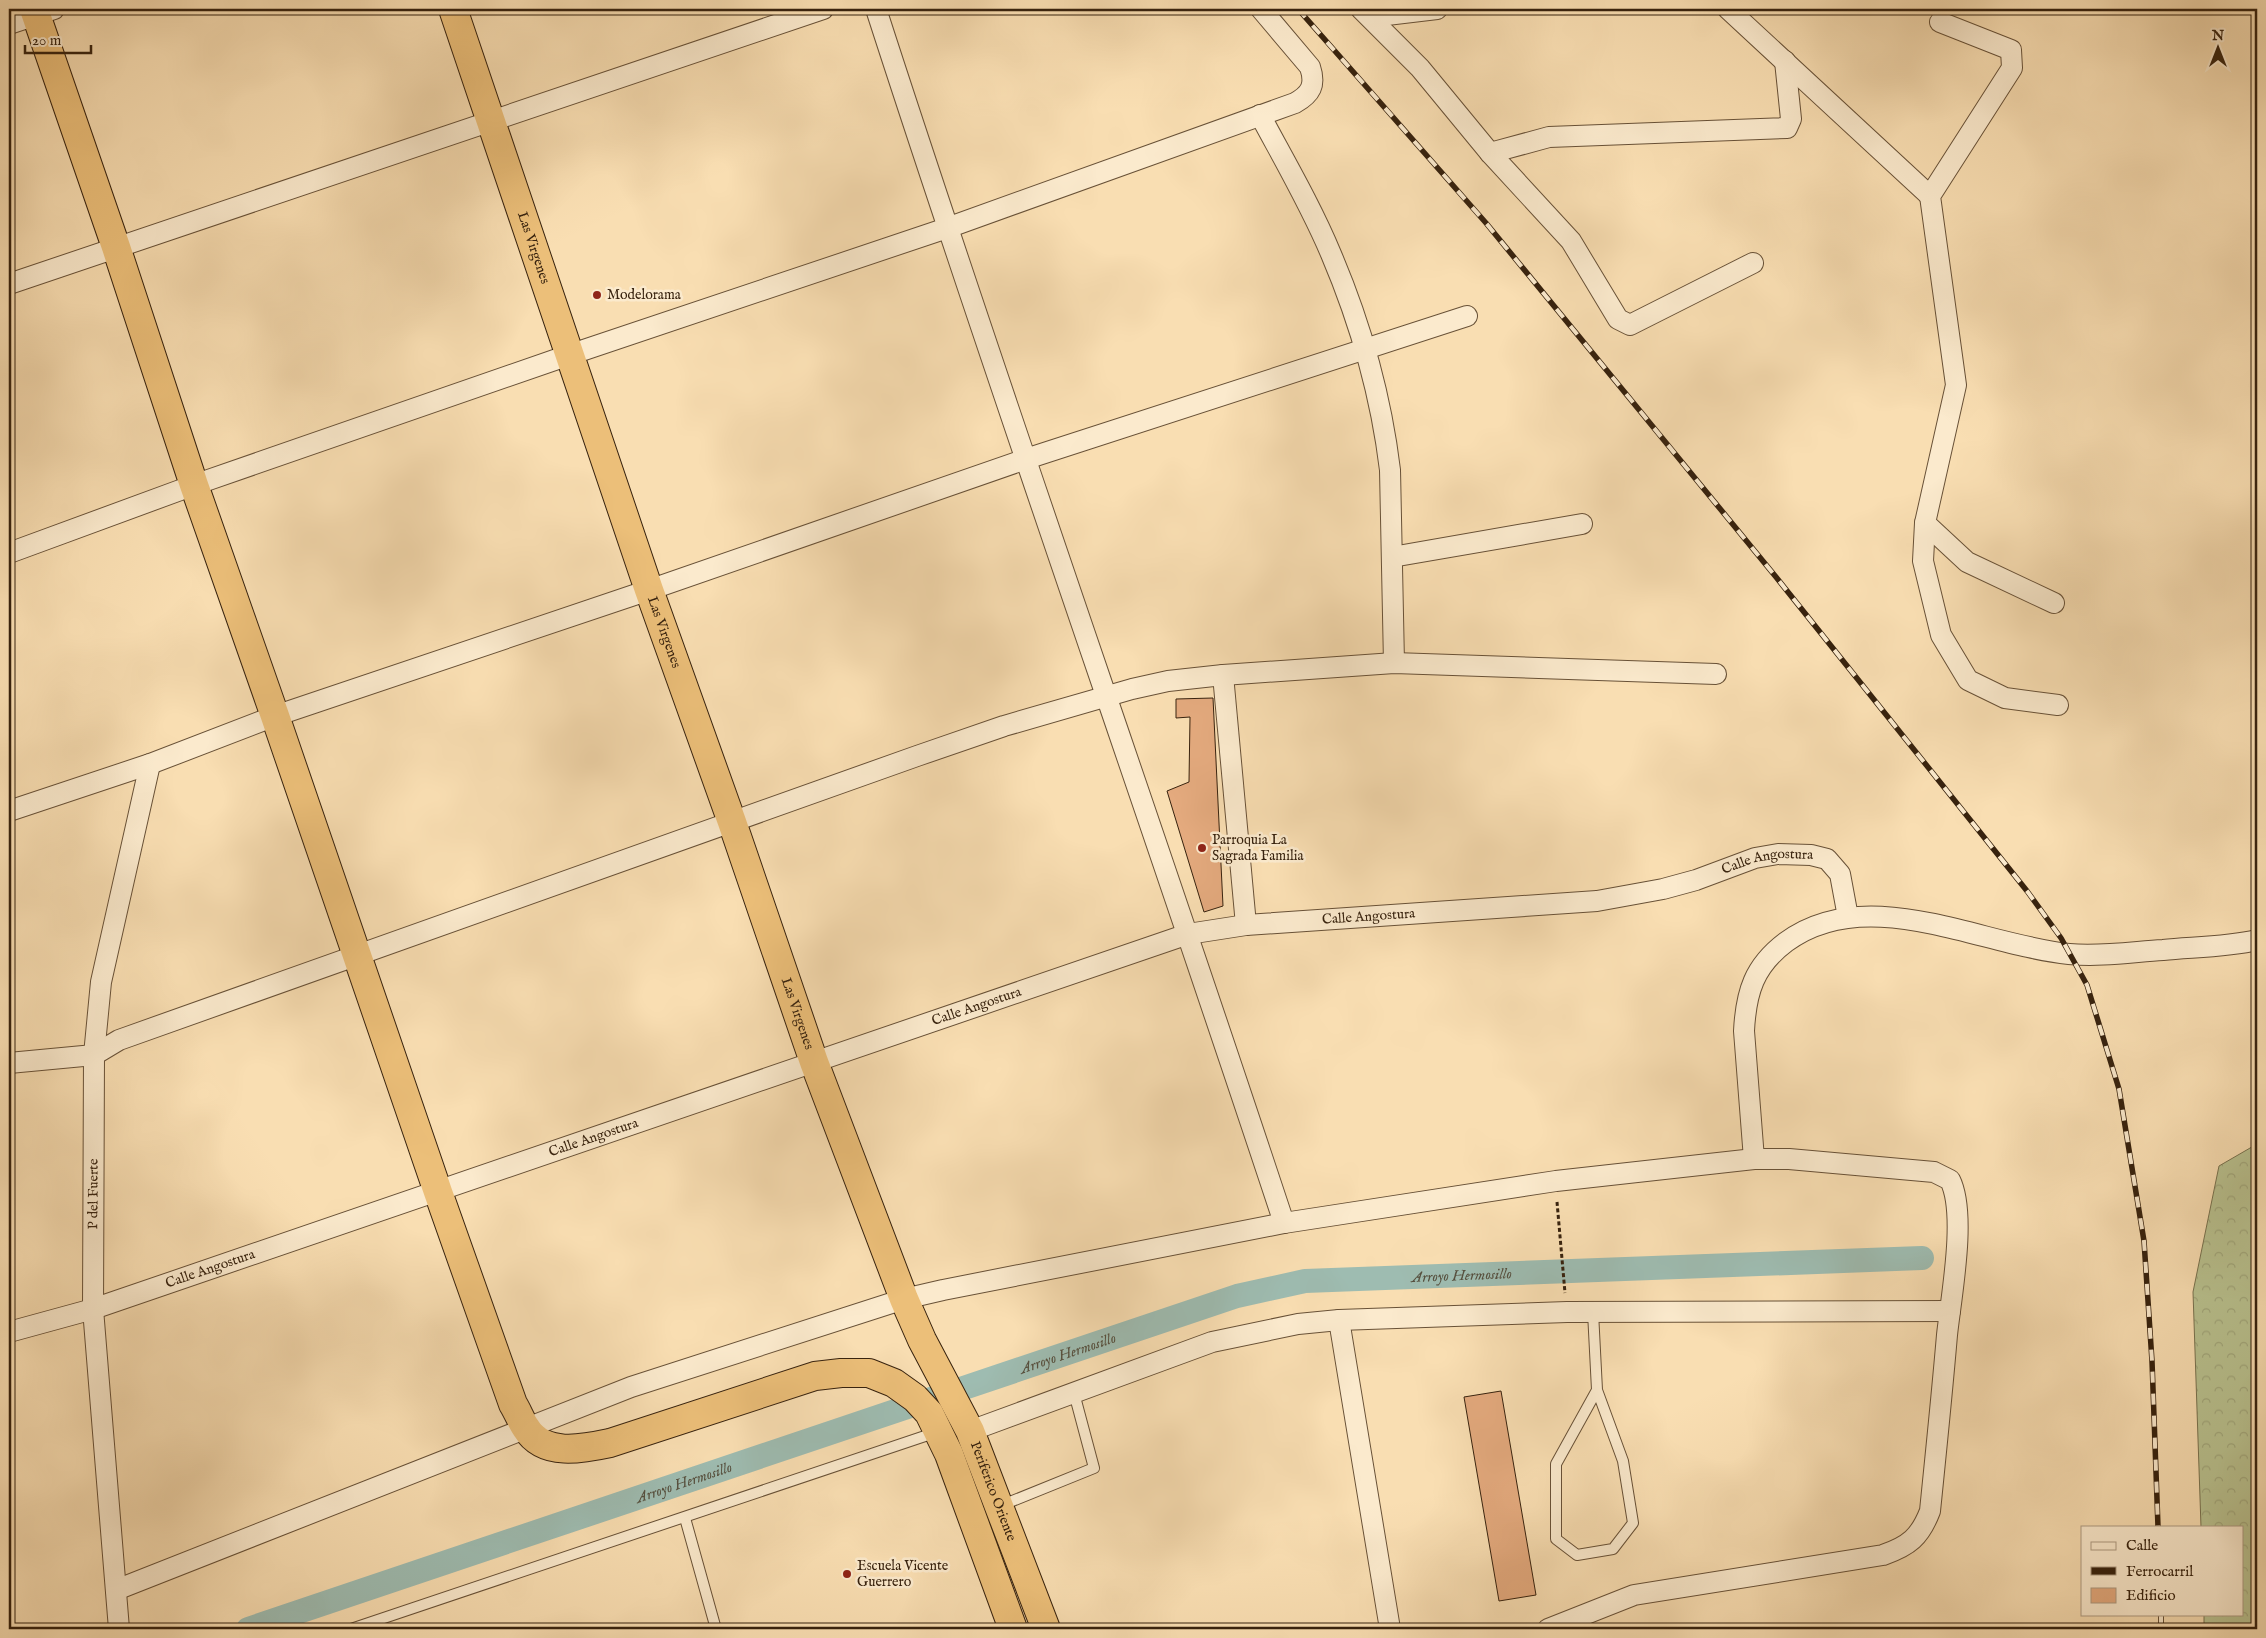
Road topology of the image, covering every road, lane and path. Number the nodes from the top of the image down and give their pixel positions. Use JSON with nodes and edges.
{"nodes":[{"id":1,"x":453,"y":9,"type":"edge"},
{"id":2,"x":823,"y":9,"type":"edge"},
{"id":3,"x":876,"y":9,"type":"edge"},
{"id":4,"x":1261,"y":9,"type":"edge"},
{"id":5,"x":1437,"y":9,"type":"edge"},
{"id":6,"x":1728,"y":9,"type":"edge"},
{"id":7,"x":41,"y":11,"type":"edge"},
{"id":8,"x":1365,"y":13,"type":"edge"},
{"id":9,"x":1940,"y":22,"type":"dead end"},
{"id":10,"x":9,"y":24,"type":"edge"},
{"id":11,"x":1785,"y":62,"type":"junction"},
{"id":12,"x":1260,"y":115,"type":"junction"},
{"id":13,"x":490,"y":122,"type":"junction"},
{"id":14,"x":1490,"y":153,"type":"junction"},
{"id":15,"x":1930,"y":196,"type":"junction"},
{"id":16,"x":947,"y":228,"type":"junction"},
{"id":17,"x":116,"y":247,"type":"junction"},
{"id":18,"x":1753,"y":263,"type":"dead end"},
{"id":19,"x":9,"y":284,"type":"edge"},
{"id":20,"x":1467,"y":316,"type":"dead end"},
{"id":21,"x":1364,"y":348,"type":"junction"},
{"id":22,"x":569,"y":355,"type":"junction"},
{"id":23,"x":1026,"y":459,"type":"junction"},
{"id":24,"x":194,"y":485,"type":"junction"},
{"id":25,"x":1582,"y":524,"type":"dead end"},
{"id":26,"x":1925,"y":524,"type":"junction"},
{"id":27,"x":9,"y":553,"type":"edge"},
{"id":28,"x":1392,"y":557,"type":"junction"},
{"id":29,"x":649,"y":590,"type":"junction"},
{"id":30,"x":2054,"y":603,"type":"dead end"},
{"id":31,"x":1394,"y":663,"type":"junction"},
{"id":32,"x":1716,"y":674,"type":"dead end"},
{"id":33,"x":1223,"y":675,"type":"junction"},
{"id":34,"x":1104,"y":696,"type":"junction"},
{"id":35,"x":2058,"y":705,"type":"dead end"},
{"id":36,"x":275,"y":716,"type":"junction"},
{"id":37,"x":150,"y":764,"type":"junction"},
{"id":38,"x":9,"y":811,"type":"edge"},
{"id":39,"x":732,"y":822,"type":"junction"},
{"id":40,"x":1848,"y":917,"type":"junction"},
{"id":41,"x":1246,"y":925,"type":"junction"},
{"id":42,"x":1188,"y":934,"type":"junction"},
{"id":43,"x":2257,"y":940,"type":"edge"},
{"id":44,"x":356,"y":954,"type":"junction"},
{"id":45,"x":94,"y":1055,"type":"junction"},
{"id":46,"x":814,"y":1062,"type":"junction"},
{"id":47,"x":9,"y":1063,"type":"edge"},
{"id":48,"x":1754,"y":1159,"type":"junction"},
{"id":49,"x":438,"y":1192,"type":"junction"},
{"id":50,"x":1284,"y":1223,"type":"junction"},
{"id":51,"x":1559,"y":1224,"type":"dead end"},
{"id":52,"x":904,"y":1299,"type":"junction"},
{"id":53,"x":1566,"y":1300,"type":"dead end"},
{"id":54,"x":93,"y":1309,"type":"junction"},
{"id":55,"x":1593,"y":1312,"type":"junction"},
{"id":56,"x":1950,"y":1312,"type":"junction"},
{"id":57,"x":1339,"y":1320,"type":"junction"},
{"id":58,"x":9,"y":1332,"type":"edge"},
{"id":59,"x":1596,"y":1390,"type":"junction"},
{"id":60,"x":1074,"y":1393,"type":"junction"},
{"id":61,"x":927,"y":1414,"type":"junction"},
{"id":62,"x":527,"y":1430,"type":"junction"},
{"id":63,"x":970,"y":1431,"type":"junction"},
{"id":64,"x":999,"y":1506,"type":"junction"},
{"id":65,"x":685,"y":1518,"type":"junction"},
{"id":66,"x":116,"y":1590,"type":"junction"},
{"id":67,"x":119,"y":1629,"type":"edge"},
{"id":68,"x":351,"y":1629,"type":"edge"},
{"id":69,"x":716,"y":1629,"type":"edge"},
{"id":70,"x":1013,"y":1629,"type":"edge"},
{"id":71,"x":1046,"y":1629,"type":"edge"},
{"id":72,"x":1390,"y":1629,"type":"edge"},
{"id":73,"x":1548,"y":1629,"type":"edge"}],
"edges":[{"from":1,"to":13,"type":"highway","name":"Las Virgenes"},
{"from":2,"to":13,"type":"street"},
{"from":3,"to":16,"type":"street"},
{"from":4,"to":12,"type":"street"},
{"from":5,"to":8,"type":"street"},
{"from":6,"to":11,"type":"street"},
{"from":7,"to":10,"type":"street"},
{"from":7,"to":17,"type":"highway"},
{"from":8,"to":14,"type":"street"},
{"from":9,"to":15,"type":"street"},
{"from":11,"to":14,"type":"street"},
{"from":11,"to":15,"type":"street"},
{"from":12,"to":16,"type":"street"},
{"from":12,"to":21,"type":"street"},
{"from":13,"to":17,"type":"street"},
{"from":13,"to":22,"type":"highway","name":"Las Virgenes"},
{"from":14,"to":18,"type":"street"},
{"from":15,"to":26,"type":"street"},
{"from":16,"to":22,"type":"street"},
{"from":16,"to":23,"type":"street"},
{"from":17,"to":19,"type":"street"},
{"from":17,"to":24,"type":"highway"},
{"from":20,"to":21,"type":"street"},
{"from":21,"to":23,"type":"street"},
{"from":21,"to":28,"type":"street"},
{"from":22,"to":24,"type":"street"},
{"from":22,"to":29,"type":"highway","name":"Las Virgenes"},
{"from":23,"to":29,"type":"street"},
{"from":23,"to":34,"type":"street"},
{"from":24,"to":27,"type":"street"},
{"from":24,"to":36,"type":"highway"},
{"from":25,"to":28,"type":"street"},
{"from":26,"to":30,"type":"street"},
{"from":26,"to":35,"type":"street"},
{"from":28,"to":31,"type":"street"},
{"from":29,"to":36,"type":"street"},
{"from":29,"to":39,"type":"highway","name":"Las Virgenes"},
{"from":31,"to":32,"type":"street"},
{"from":31,"to":33,"type":"street"},
{"from":33,"to":34,"type":"street"},
{"from":33,"to":41,"type":"street"},
{"from":34,"to":39,"type":"street"},
{"from":34,"to":42,"type":"street"},
{"from":36,"to":37,"type":"street"},
{"from":36,"to":44,"type":"highway"},
{"from":37,"to":38,"type":"street"},
{"from":37,"to":45,"type":"street","name":"P del Fuerte"},
{"from":39,"to":44,"type":"street"},
{"from":39,"to":46,"type":"highway","name":"Las Virgenes"},
{"from":40,"to":41,"type":"street","name":"Calle Angostura"},
{"from":40,"to":43,"type":"street"},
{"from":40,"to":48,"type":"street"},
{"from":41,"to":42,"type":"street","name":"Calle Angostura"},
{"from":42,"to":46,"type":"street","name":"Calle Angostura"},
{"from":42,"to":50,"type":"street"},
{"from":44,"to":45,"type":"street"},
{"from":44,"to":49,"type":"highway"},
{"from":45,"to":47,"type":"street"},
{"from":45,"to":54,"type":"street","name":"P del Fuerte"},
{"from":46,"to":49,"type":"street","name":"Calle Angostura"},
{"from":46,"to":52,"type":"highway","name":"Las Virgenes"},
{"from":48,"to":50,"type":"street"},
{"from":48,"to":56,"type":"street"},
{"from":49,"to":54,"type":"street","name":"Calle Angostura"},
{"from":49,"to":62,"type":"highway"},
{"from":50,"to":52,"type":"street"},
{"from":51,"to":53,"type":"path"},
{"from":52,"to":62,"type":"street"},
{"from":52,"to":63,"type":"highway","name":"Periferico Oriente"},
{"from":54,"to":58,"type":"street","name":"Calle Angostura"},
{"from":54,"to":66,"type":"street","name":"P del Fuerte"},
{"from":55,"to":56,"type":"street"},
{"from":55,"to":57,"type":"street"},
{"from":55,"to":59,"type":"lane"},
{"from":56,"to":73,"type":"street"},
{"from":57,"to":60,"type":"street"},
{"from":57,"to":72,"type":"street"},
{"from":59,"to":59,"type":"lane"},
{"from":60,"to":63,"type":"street"},
{"from":60,"to":64,"type":"lane"},
{"from":61,"to":62,"type":"highway"},
{"from":61,"to":65,"type":"lane"},
{"from":61,"to":70,"type":"highway","name":"Periferico Oriente"},
{"from":62,"to":66,"type":"street"},
{"from":63,"to":64,"type":"highway","name":"Periferico Oriente"},
{"from":64,"to":71,"type":"highway","name":"Periferico Oriente"},
{"from":65,"to":68,"type":"lane"},
{"from":65,"to":69,"type":"lane"},
{"from":66,"to":67,"type":"street","name":"P del Fuerte"}]}
